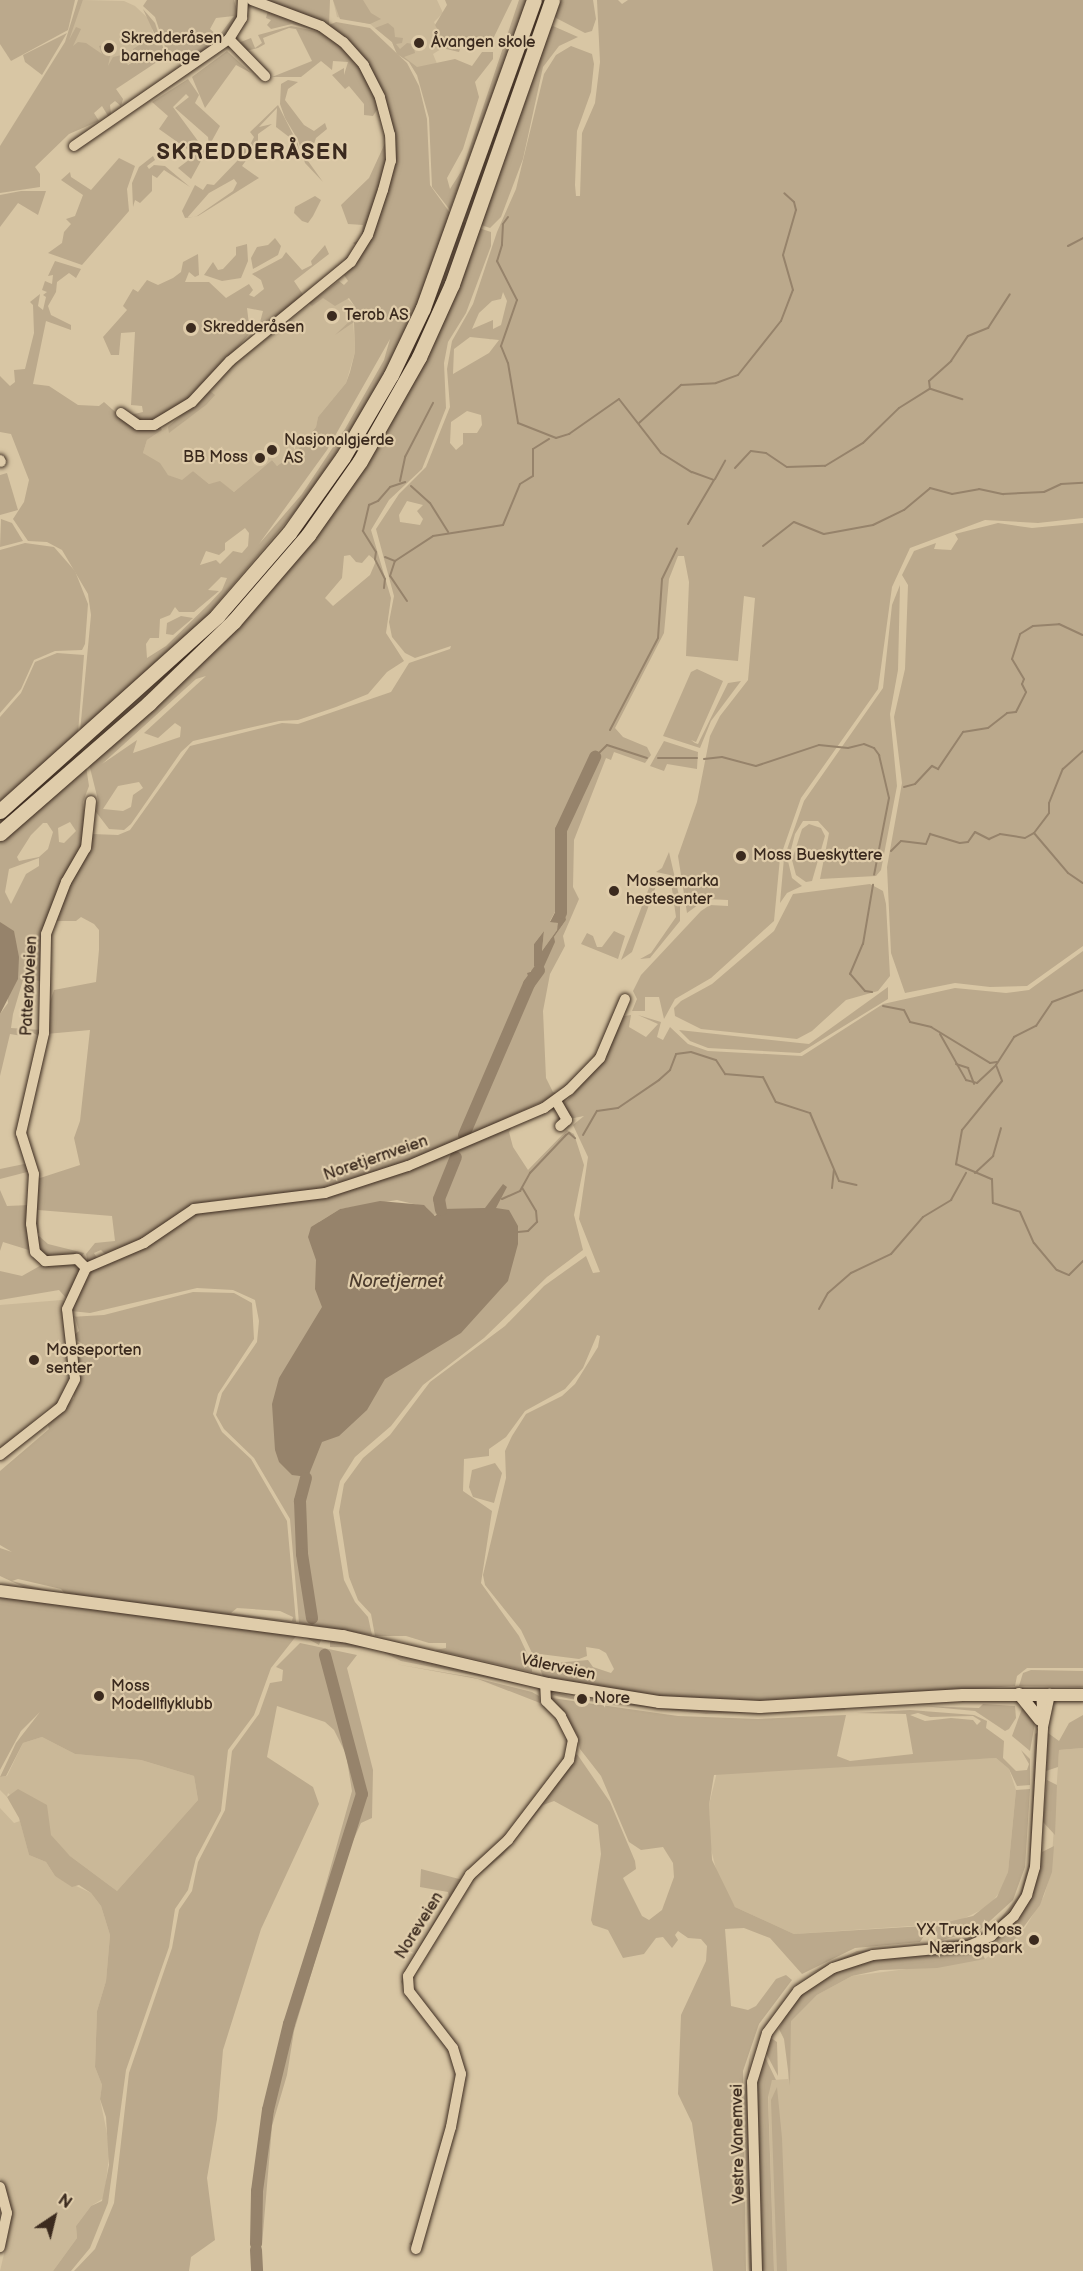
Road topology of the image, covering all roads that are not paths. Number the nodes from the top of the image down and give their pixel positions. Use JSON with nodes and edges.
{"nodes":[{"id":1,"x":243,"y":0,"type":"edge"},
{"id":2,"x":252,"y":0,"type":"edge"},
{"id":3,"x":534,"y":0,"type":"edge"},
{"id":4,"x":552,"y":0,"type":"edge"},
{"id":5,"x":229,"y":39,"type":"junction"},
{"id":6,"x":265,"y":76,"type":"dead end"},
{"id":7,"x":74,"y":146,"type":"dead end"},
{"id":8,"x":122,"y":413,"type":"dead end"},
{"id":9,"x":91,"y":801,"type":"dead end"},
{"id":10,"x":0,"y":811,"type":"edge"},
{"id":11,"x":0,"y":833,"type":"edge"},
{"id":12,"x":625,"y":999,"type":"dead end"},
{"id":13,"x":556,"y":1101,"type":"junction"},
{"id":14,"x":560,"y":1126,"type":"dead end"},
{"id":15,"x":86,"y":1268,"type":"junction"},
{"id":16,"x":0,"y":1455,"type":"edge"},
{"id":17,"x":0,"y":1581,"type":"edge"},
{"id":18,"x":0,"y":1591,"type":"edge"},
{"id":19,"x":32,"y":1595,"type":"junction"},
{"id":20,"x":545,"y":1683,"type":"junction"},
{"id":21,"x":1019,"y":1694,"type":"junction"},
{"id":22,"x":1046,"y":1694,"type":"junction"},
{"id":23,"x":1083,"y":1695,"type":"edge"},
{"id":24,"x":1042,"y":1723,"type":"junction"},
{"id":25,"x":0,"y":2187,"type":"edge"},
{"id":26,"x":0,"y":2247,"type":"edge"},
{"id":27,"x":416,"y":2249,"type":"dead end"},
{"id":28,"x":757,"y":2271,"type":"edge"}],
"edges":[{"from":1,"to":5,"type":"street"},
{"from":2,"to":8,"type":"street"},
{"from":3,"to":10,"type":"highway"},
{"from":4,"to":11,"type":"highway"},
{"from":5,"to":6,"type":"street"},
{"from":5,"to":7,"type":"street"},
{"from":9,"to":15,"type":"street","name":"Patterødveien"},
{"from":12,"to":13,"type":"street","name":"Noretjernveien"},
{"from":13,"to":14,"type":"street"},
{"from":13,"to":15,"type":"street","name":"Noretjernveien"},
{"from":15,"to":16,"type":"street"},
{"from":17,"to":19,"type":"main road","name":"Vålerveien"},
{"from":18,"to":19,"type":"main road","name":"Vålerveien"},
{"from":19,"to":20,"type":"main road","name":"Vålerveien"},
{"from":20,"to":21,"type":"main road","name":"Vålerveien"},
{"from":20,"to":27,"type":"street","name":"Noreveien"},
{"from":21,"to":22,"type":"main road","name":"Vålerveien"},
{"from":21,"to":24,"type":"main road"},
{"from":22,"to":23,"type":"main road","name":"Vålerveien"},
{"from":22,"to":24,"type":"street","name":"Vestre Vanemvei"},
{"from":24,"to":28,"type":"street","name":"Vestre Vanemvei"},
{"from":25,"to":26,"type":"street"}]}
